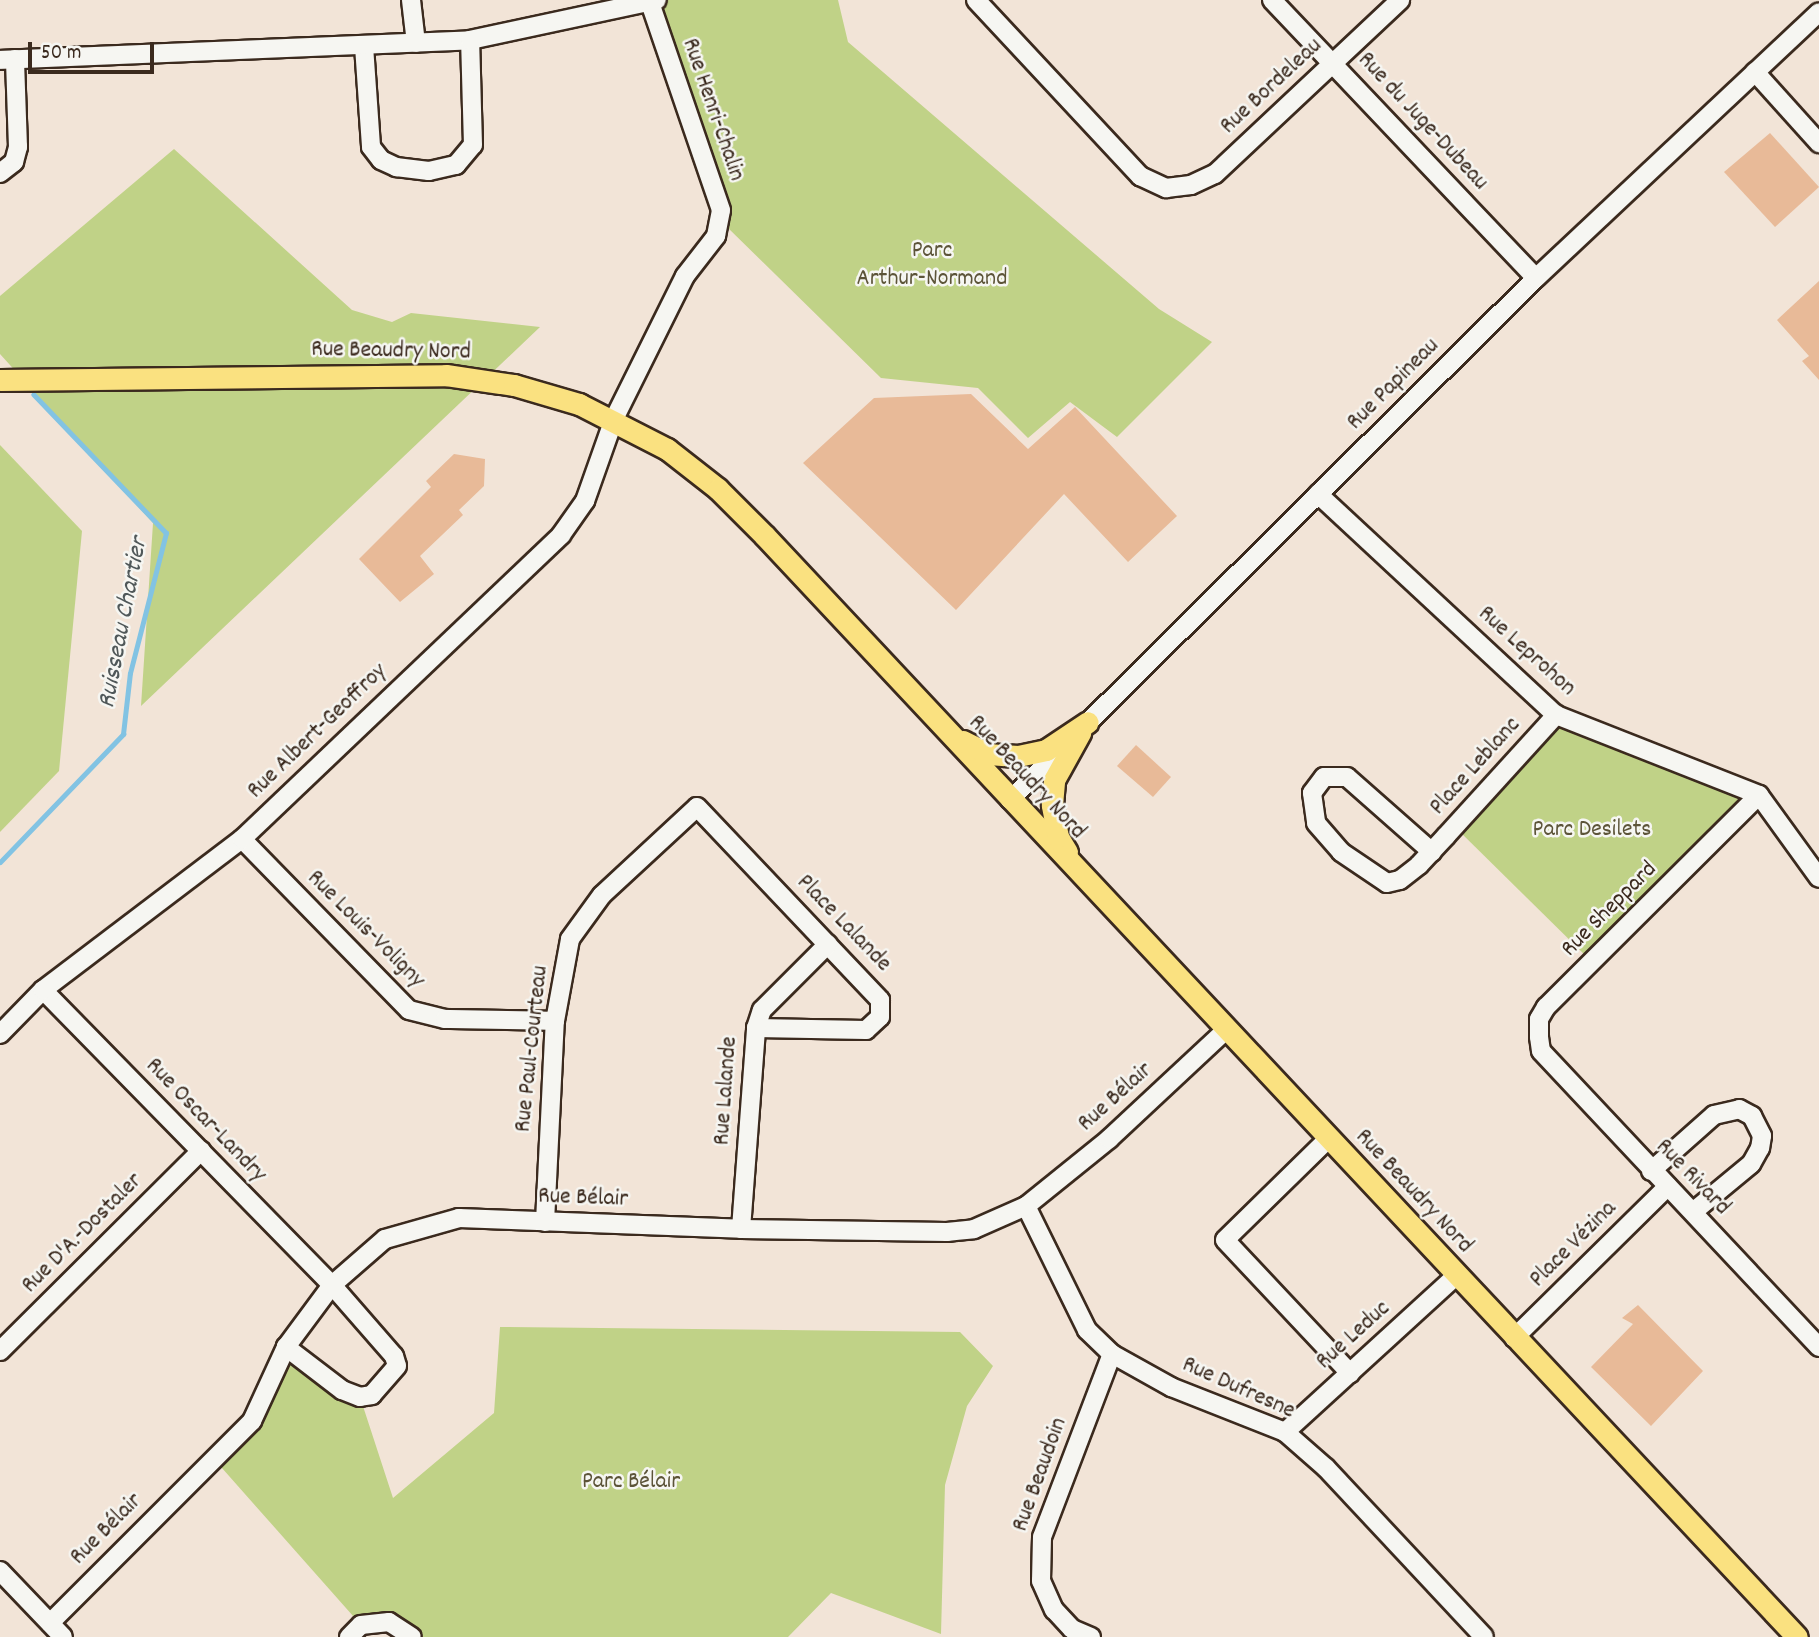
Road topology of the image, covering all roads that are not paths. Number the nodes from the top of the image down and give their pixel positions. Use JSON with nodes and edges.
{"nodes":[{"id":1,"x":411,"y":0,"type":"edge"},
{"id":2,"x":976,"y":0,"type":"edge"},
{"id":3,"x":1272,"y":0,"type":"edge"},
{"id":4,"x":1400,"y":0,"type":"edge"},
{"id":5,"x":652,"y":1,"type":"edge"},
{"id":6,"x":1819,"y":12,"type":"edge"},
{"id":7,"x":470,"y":40,"type":"junction"},
{"id":8,"x":416,"y":43,"type":"junction"},
{"id":9,"x":365,"y":46,"type":"junction"},
{"id":10,"x":8,"y":60,"type":"edge"},
{"id":11,"x":1332,"y":64,"type":"junction"},
{"id":12,"x":1755,"y":72,"type":"junction"},
{"id":13,"x":1819,"y":143,"type":"edge"},
{"id":14,"x":0,"y":173,"type":"edge"},
{"id":15,"x":1536,"y":278,"type":"junction"},
{"id":16,"x":6,"y":380,"type":"edge"},
{"id":17,"x":614,"y":419,"type":"junction"},
{"id":18,"x":1318,"y":494,"type":"junction"},
{"id":19,"x":926,"y":709,"type":"junction"},
{"id":20,"x":1556,"y":715,"type":"junction"},
{"id":21,"x":1088,"y":722,"type":"junction"},
{"id":22,"x":1759,"y":795,"type":"junction"},
{"id":23,"x":1010,"y":800,"type":"junction"},
{"id":24,"x":697,"y":807,"type":"joint"},
{"id":25,"x":242,"y":839,"type":"junction"},
{"id":26,"x":1432,"y":852,"type":"junction"},
{"id":27,"x":1078,"y":872,"type":"junction"},
{"id":28,"x":1819,"y":878,"type":"edge"},
{"id":29,"x":828,"y":944,"type":"junction"},
{"id":30,"x":43,"y":990,"type":"junction"},
{"id":31,"x":555,"y":1021,"type":"junction"},
{"id":32,"x":755,"y":1028,"type":"junction"},
{"id":33,"x":1226,"y":1030,"type":"junction"},
{"id":34,"x":0,"y":1034,"type":"edge"},
{"id":35,"x":1539,"y":1037,"type":"joint"},
{"id":36,"x":1328,"y":1139,"type":"junction"},
{"id":37,"x":201,"y":1151,"type":"junction"},
{"id":38,"x":1651,"y":1171,"type":"junction"},
{"id":39,"x":1668,"y":1186,"type":"junction"},
{"id":40,"x":1026,"y":1206,"type":"junction"},
{"id":41,"x":1693,"y":1212,"type":"junction"},
{"id":42,"x":545,"y":1222,"type":"junction"},
{"id":43,"x":741,"y":1229,"type":"junction"},
{"id":44,"x":1456,"y":1276,"type":"junction"},
{"id":45,"x":332,"y":1285,"type":"junction"},
{"id":46,"x":1514,"y":1338,"type":"junction"},
{"id":47,"x":286,"y":1346,"type":"junction"},
{"id":48,"x":1819,"y":1347,"type":"edge"},
{"id":49,"x":0,"y":1351,"type":"edge"},
{"id":50,"x":1112,"y":1354,"type":"junction"},
{"id":51,"x":1350,"y":1373,"type":"junction"},
{"id":52,"x":1285,"y":1432,"type":"junction"},
{"id":53,"x":0,"y":1571,"type":"edge"},
{"id":54,"x":50,"y":1623,"type":"junction"},
{"id":55,"x":63,"y":1637,"type":"edge"},
{"id":56,"x":349,"y":1637,"type":"edge"},
{"id":57,"x":412,"y":1637,"type":"edge"},
{"id":58,"x":1091,"y":1637,"type":"edge"},
{"id":59,"x":1484,"y":1637,"type":"edge"},
{"id":60,"x":1797,"y":1637,"type":"edge"}],
"edges":[{"from":1,"to":8,"type":"street"},
{"from":2,"to":11,"type":"street","name":"Rue Bordeleau"},
{"from":3,"to":11,"type":"street","name":"Rue du Juge-Dubeau"},
{"from":4,"to":11,"type":"street","name":"Rue Bordeleau"},
{"from":5,"to":7,"type":"street"},
{"from":5,"to":17,"type":"street","name":"Rue Henri-Chalin"},
{"from":6,"to":12,"type":"street","name":"Rue Papineau"},
{"from":7,"to":8,"type":"street"},
{"from":7,"to":9,"type":"street"},
{"from":8,"to":9,"type":"street"},
{"from":9,"to":10,"type":"street"},
{"from":10,"to":14,"type":"street"},
{"from":11,"to":15,"type":"street","name":"Rue du Juge-Dubeau"},
{"from":12,"to":13,"type":"street"},
{"from":12,"to":15,"type":"street","name":"Rue Papineau"},
{"from":15,"to":18,"type":"street","name":"Rue Papineau"},
{"from":16,"to":17,"type":"main road","name":"Rue Beaudry Nord"},
{"from":17,"to":19,"type":"main road","name":"Rue Beaudry Nord"},
{"from":17,"to":25,"type":"street","name":"Rue Albert-Geoffroy"},
{"from":18,"to":20,"type":"street","name":"Rue Leprohon"},
{"from":18,"to":21,"type":"street","name":"Rue Papineau"},
{"from":19,"to":21,"type":"main road"},
{"from":19,"to":23,"type":"main road","name":"Rue Beaudry Nord"},
{"from":20,"to":22,"type":"street","name":"Rue Leprohon"},
{"from":20,"to":26,"type":"street","name":"Place Leblanc"},
{"from":21,"to":23,"type":"street","name":"Rue Papineau"},
{"from":21,"to":27,"type":"main road"},
{"from":22,"to":28,"type":"street"},
{"from":22,"to":35,"type":"street","name":"Rue Sheppard"},
{"from":23,"to":27,"type":"main road","name":"Rue Beaudry Nord"},
{"from":24,"to":29,"type":"street","name":"Place Lalande"},
{"from":24,"to":31,"type":"street","name":"Rue Paul-Courteau"},
{"from":25,"to":30,"type":"street","name":"Rue Albert-Geoffroy"},
{"from":25,"to":31,"type":"street","name":"Rue Louis-Voligny"},
{"from":26,"to":26,"type":"street","name":"Place Leblanc"},
{"from":27,"to":33,"type":"main road","name":"Rue Beaudry Nord"},
{"from":29,"to":32,"type":"street","name":"Rue Lalande"},
{"from":29,"to":32,"type":"street","name":"Place Lalande"},
{"from":30,"to":34,"type":"street","name":"Rue Albert-Geoffroy"},
{"from":30,"to":37,"type":"street","name":"Rue Oscar-Landry"},
{"from":31,"to":42,"type":"street","name":"Rue Paul-Courteau"},
{"from":32,"to":43,"type":"street","name":"Rue Lalande"},
{"from":33,"to":36,"type":"main road","name":"Rue Beaudry Nord"},
{"from":33,"to":40,"type":"street","name":"Rue Bélair"},
{"from":35,"to":38,"type":"street","name":"Rue Rivard"},
{"from":36,"to":44,"type":"main road","name":"Rue Beaudry Nord"},
{"from":36,"to":51,"type":"street"},
{"from":37,"to":45,"type":"street","name":"Rue Oscar-Landry"},
{"from":37,"to":49,"type":"street","name":"Rue D'A.-Dostaler"},
{"from":38,"to":39,"type":"street","name":"Rue Rivard"},
{"from":38,"to":41,"type":"street"},
{"from":39,"to":41,"type":"street","name":"Rue Rivard"},
{"from":39,"to":46,"type":"street","name":"Place Vézina"},
{"from":40,"to":43,"type":"street","name":"Rue Bélair"},
{"from":40,"to":50,"type":"street","name":"Rue Dufresne"},
{"from":41,"to":48,"type":"street","name":"Rue Rivard"},
{"from":42,"to":43,"type":"street","name":"Rue Bélair"},
{"from":42,"to":45,"type":"street","name":"Rue Bélair"},
{"from":44,"to":46,"type":"main road","name":"Rue Beaudry Nord"},
{"from":44,"to":51,"type":"street","name":"Rue Leduc"},
{"from":45,"to":47,"type":"street","name":"Rue Bélair"},
{"from":45,"to":47,"type":"street","name":"Rue Oscar-Landry"},
{"from":46,"to":60,"type":"main road","name":"Rue Beaudry Nord"},
{"from":47,"to":54,"type":"street","name":"Rue Bélair"},
{"from":50,"to":52,"type":"street","name":"Rue Dufresne"},
{"from":50,"to":58,"type":"street","name":"Rue Beaudoin"},
{"from":51,"to":52,"type":"street","name":"Rue Leduc"},
{"from":52,"to":59,"type":"street","name":"Rue Dufresne"},
{"from":53,"to":54,"type":"street"},
{"from":54,"to":55,"type":"street"},
{"from":56,"to":57,"type":"street"}]}
